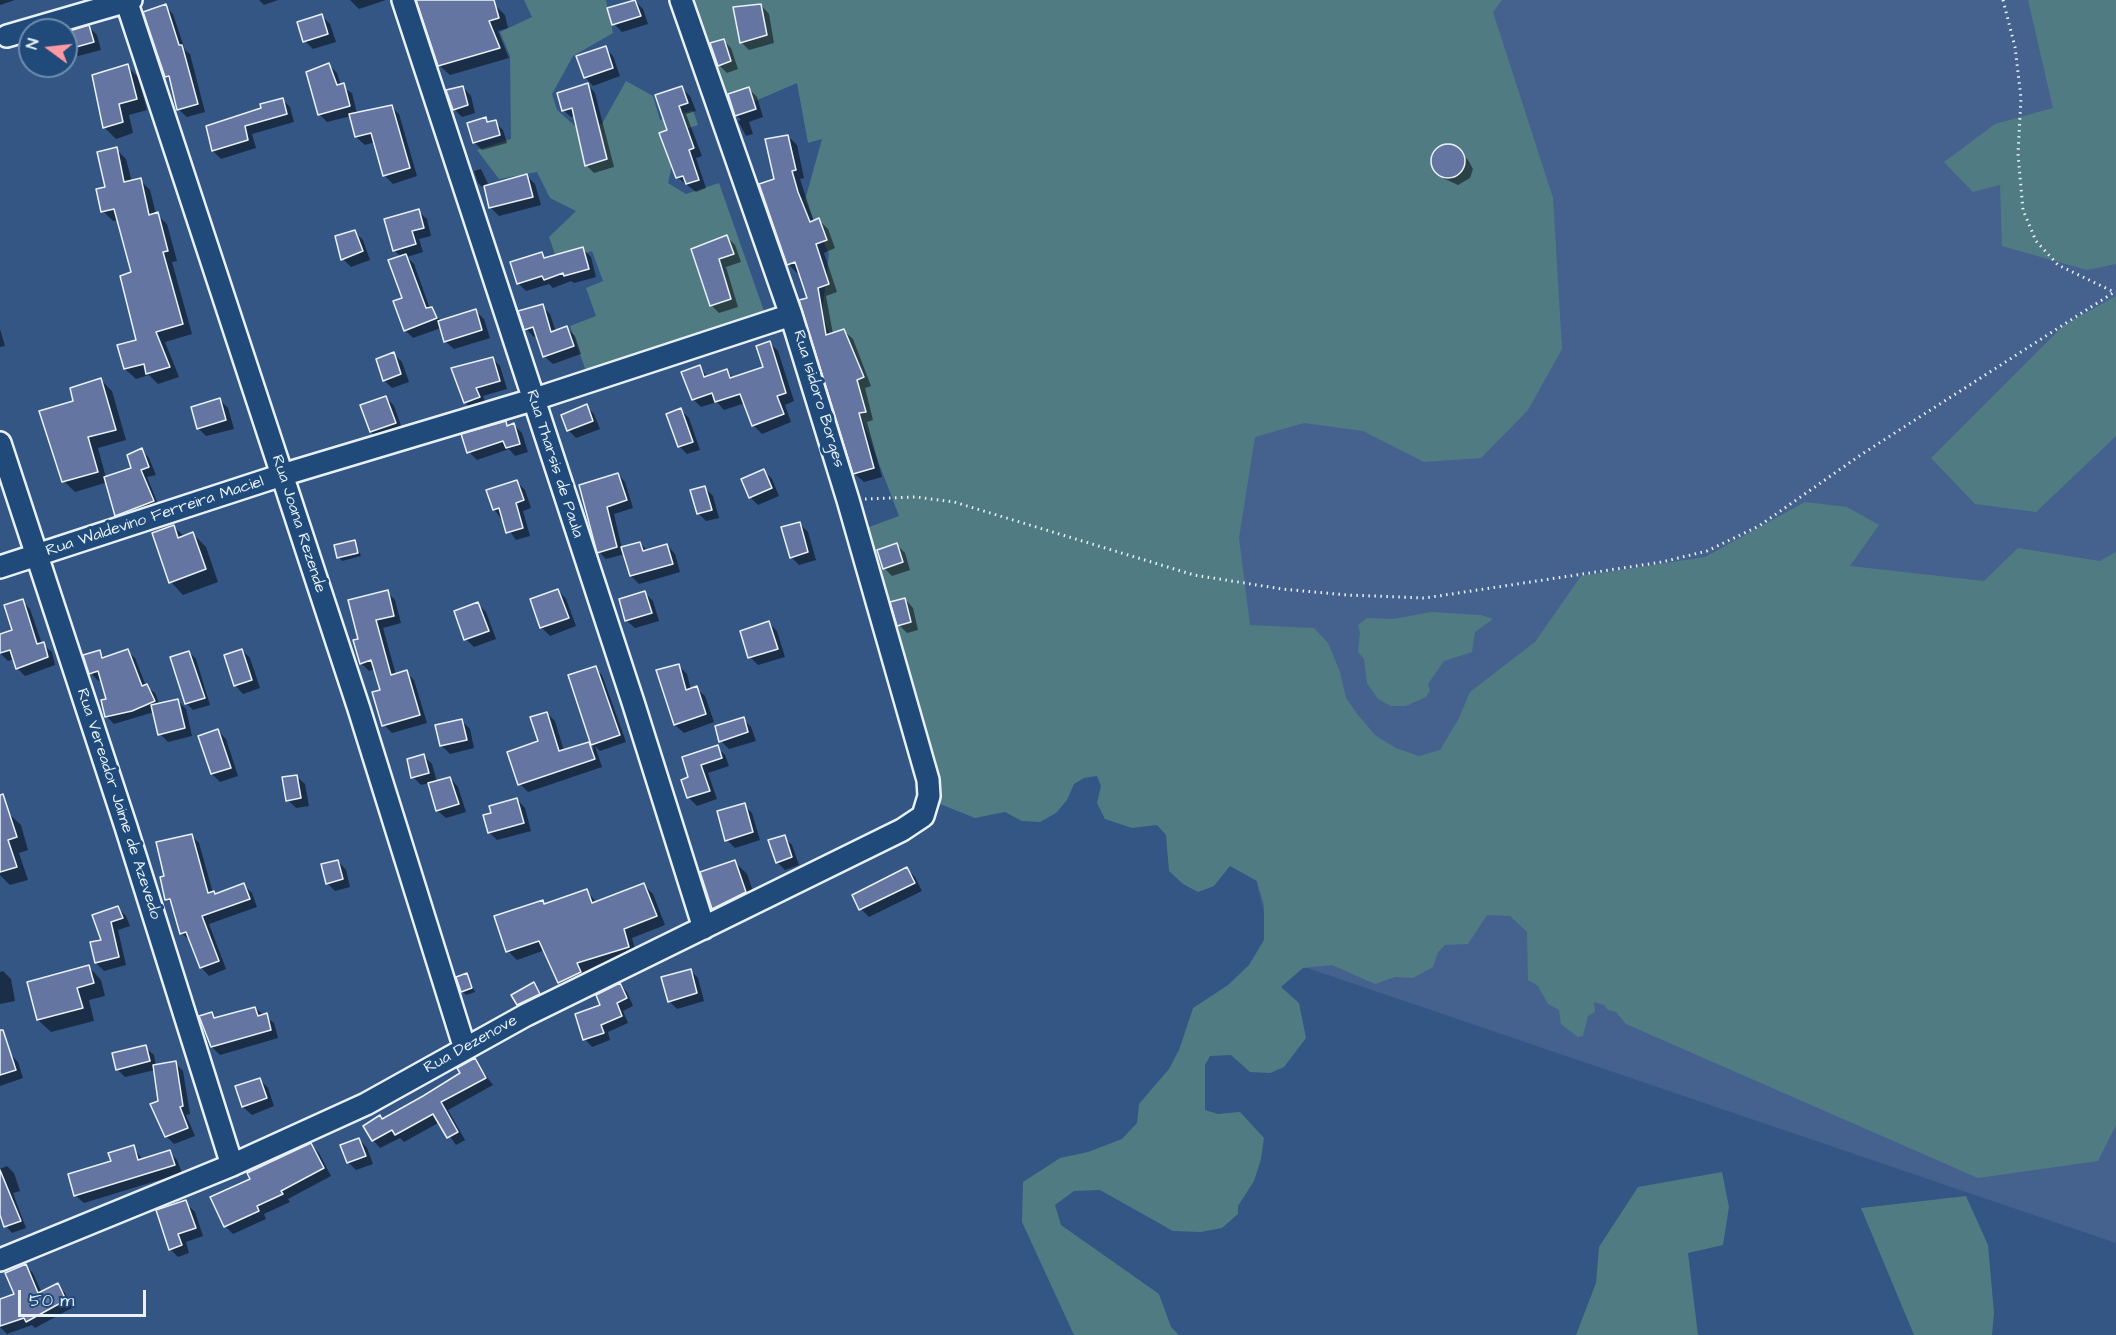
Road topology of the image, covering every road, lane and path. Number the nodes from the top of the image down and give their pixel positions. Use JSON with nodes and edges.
{"nodes":[{"id":1,"x":128,"y":0,"type":"edge"},
{"id":2,"x":403,"y":0,"type":"edge"},
{"id":3,"x":681,"y":0,"type":"edge"},
{"id":4,"x":2003,"y":0,"type":"edge"},
{"id":5,"x":7,"y":36,"type":"dead end"},
{"id":6,"x":2115,"y":292,"type":"edge"},
{"id":7,"x":792,"y":315,"type":"junction"},
{"id":8,"x":532,"y":400,"type":"junction"},
{"id":9,"x":0,"y":444,"type":"edge"},
{"id":10,"x":282,"y":475,"type":"junction"},
{"id":11,"x":849,"y":500,"type":"junction"},
{"id":12,"x":36,"y":556,"type":"junction"},
{"id":13,"x":0,"y":567,"type":"edge"},
{"id":14,"x":927,"y":806,"type":"joint"},
{"id":15,"x":704,"y":928,"type":"junction"},
{"id":16,"x":465,"y":1049,"type":"junction"},
{"id":17,"x":232,"y":1165,"type":"junction"},
{"id":18,"x":0,"y":1260,"type":"edge"}],
"edges":[{"from":1,"to":5,"type":"street"},
{"from":1,"to":10,"type":"street","name":"Rua Joana Rezende"},
{"from":2,"to":8,"type":"street","name":"Rua Tharsis de Paula"},
{"from":3,"to":7,"type":"street","name":"Rua Isidoro Borges"},
{"from":4,"to":6,"type":"path"},
{"from":6,"to":11,"type":"path"},
{"from":7,"to":8,"type":"street","name":"Rua Waldevino Ferreira Maciel"},
{"from":7,"to":11,"type":"street","name":"Rua Isidoro Borges"},
{"from":8,"to":10,"type":"street","name":"Rua Waldevino Ferreira Maciel"},
{"from":8,"to":15,"type":"street","name":"Rua Tharsis de Paula"},
{"from":9,"to":12,"type":"street","name":"Rua Vereador Jaime de Azevedo"},
{"from":10,"to":12,"type":"street","name":"Rua Waldevino Ferreira Maciel"},
{"from":10,"to":16,"type":"street","name":"Rua Joana Rezende"},
{"from":11,"to":14,"type":"street","name":"Rua Isidoro Borges"},
{"from":12,"to":13,"type":"street","name":"Rua Waldevino Ferreira Maciel"},
{"from":12,"to":17,"type":"street","name":"Rua Vereador Jaime de Azevedo"},
{"from":14,"to":15,"type":"street","name":"Rua Dezenove"},
{"from":15,"to":16,"type":"street","name":"Rua Dezenove"},
{"from":16,"to":17,"type":"street","name":"Rua Dezenove"},
{"from":17,"to":18,"type":"street","name":"Rua Dezenove"}]}
